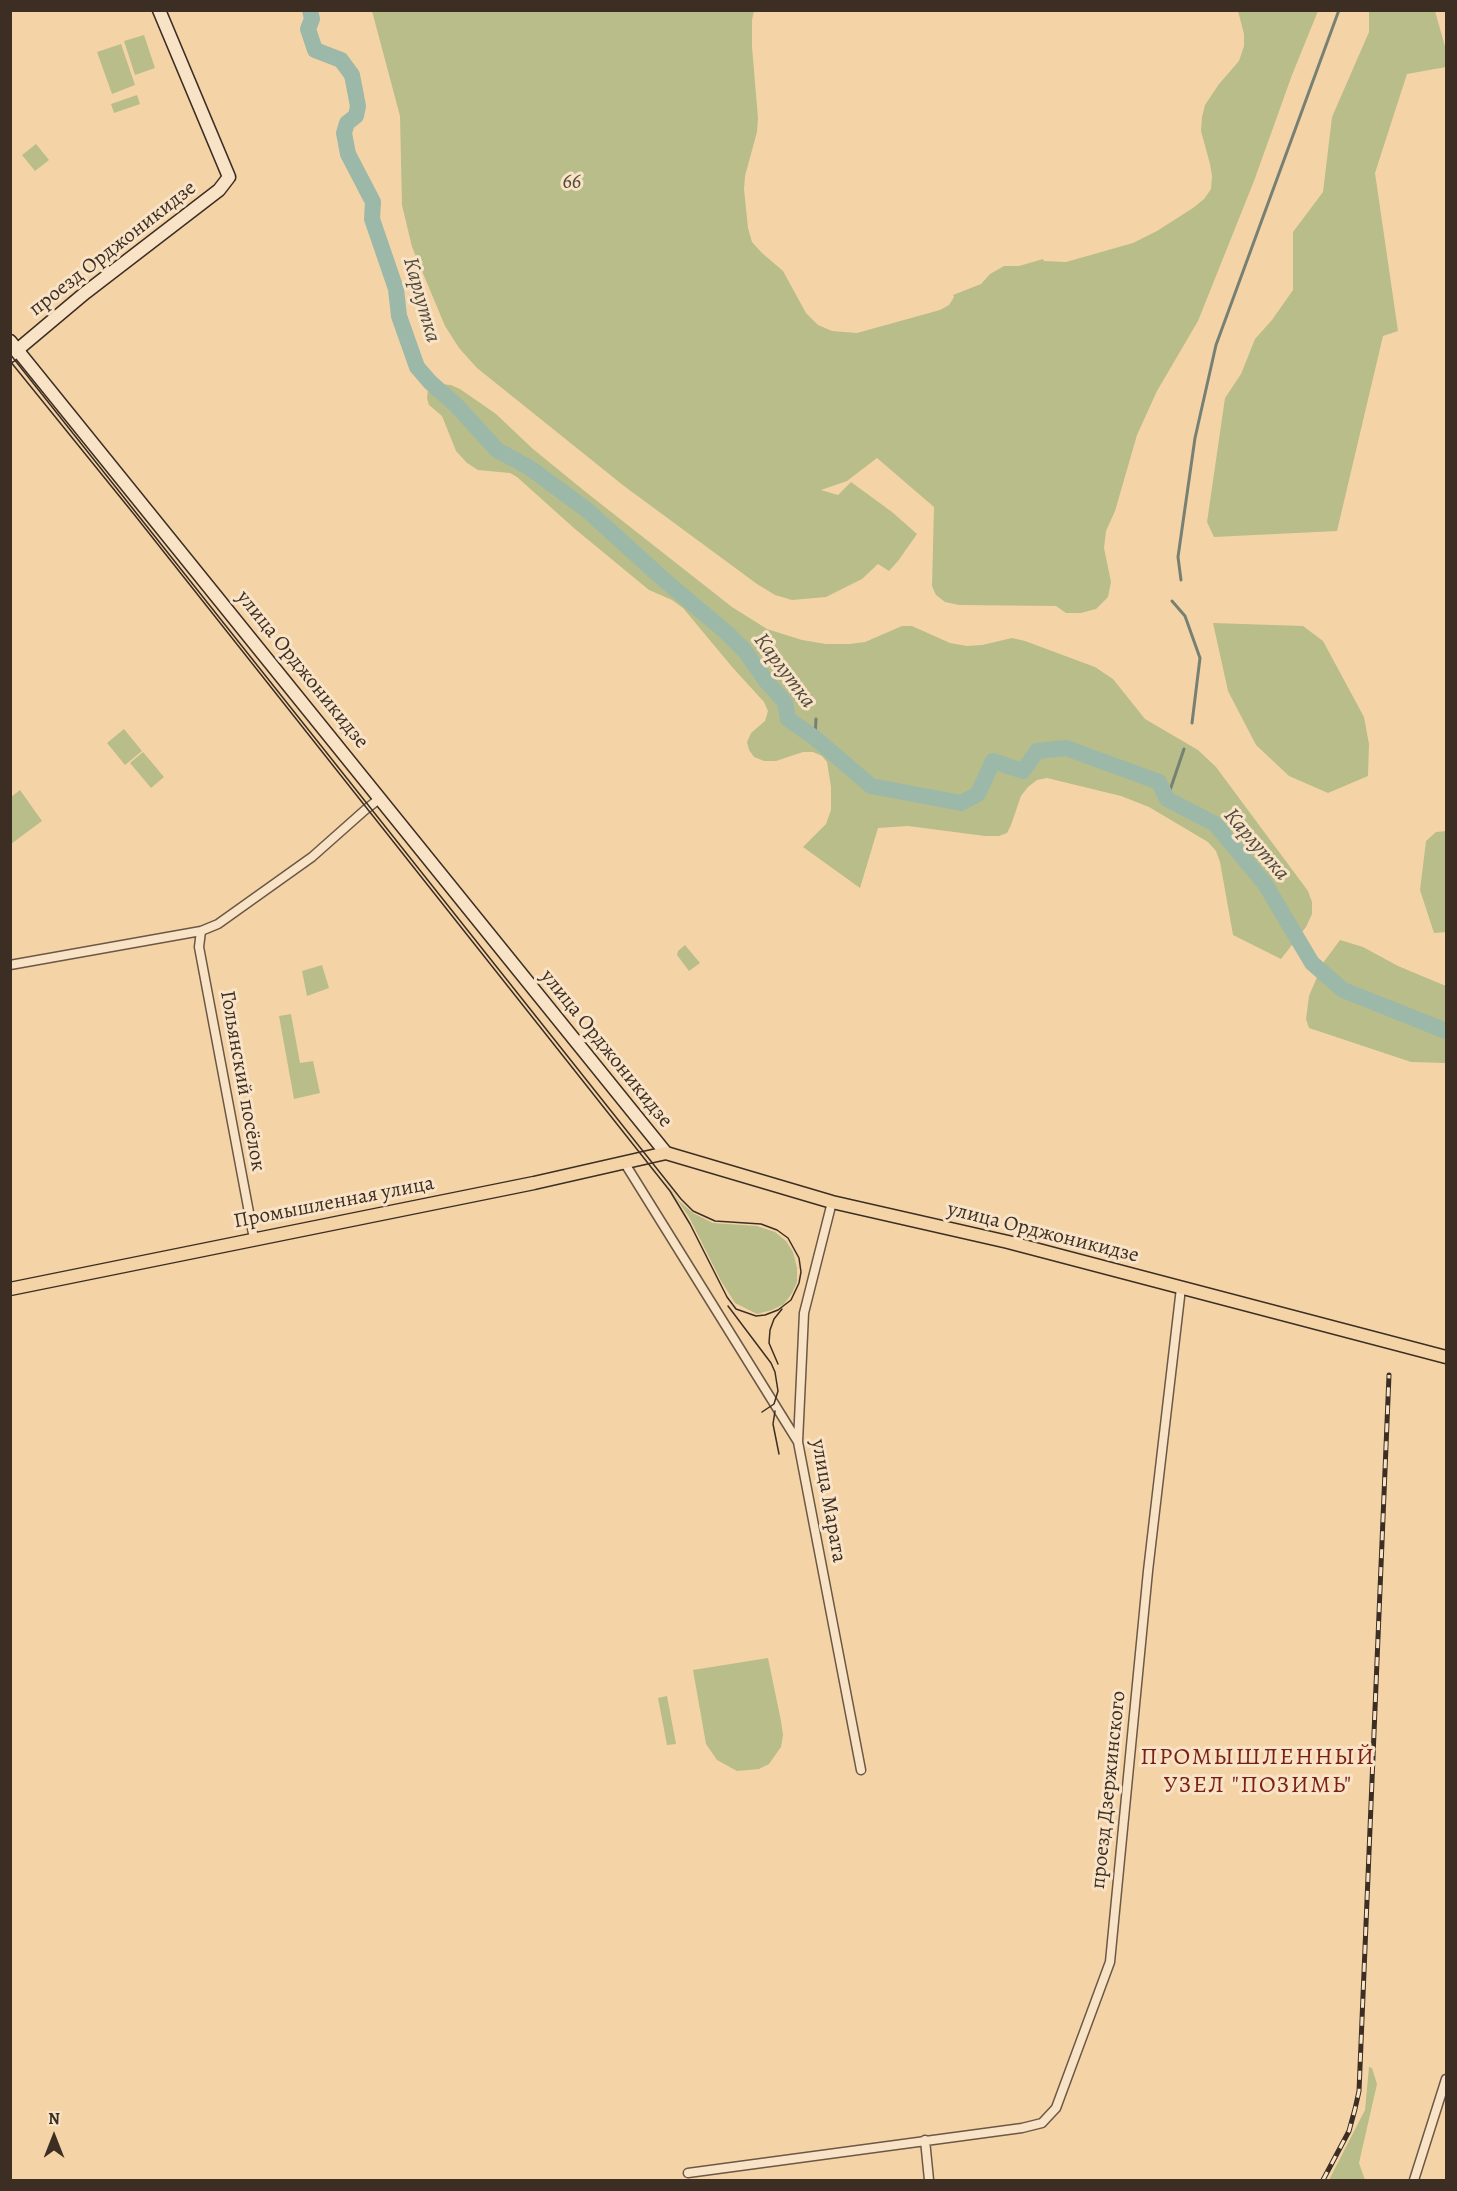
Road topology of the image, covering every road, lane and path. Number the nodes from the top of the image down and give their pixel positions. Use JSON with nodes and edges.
{"nodes":[{"id":1,"x":159,"y":10,"type":"edge"},
{"id":2,"x":13,"y":349,"type":"edge"},
{"id":3,"x":379,"y":799,"type":"junction"},
{"id":4,"x":201,"y":931,"type":"junction"},
{"id":5,"x":10,"y":965,"type":"edge"},
{"id":6,"x":666,"y":1153,"type":"junction"},
{"id":7,"x":624,"y":1162,"type":"junction"},
{"id":8,"x":832,"y":1202,"type":"junction"},
{"id":9,"x":254,"y":1239,"type":"junction"},
{"id":10,"x":1181,"y":1288,"type":"junction"},
{"id":11,"x":10,"y":1289,"type":"edge"},
{"id":12,"x":1446,"y":1356,"type":"edge"},
{"id":13,"x":798,"y":1442,"type":"junction"},
{"id":14,"x":861,"y":1770,"type":"dead end"},
{"id":15,"x":1446,"y":2079,"type":"edge"},
{"id":16,"x":925,"y":2140,"type":"junction"},
{"id":17,"x":688,"y":2173,"type":"dead end"},
{"id":18,"x":929,"y":2181,"type":"edge"},
{"id":19,"x":1414,"y":2181,"type":"edge"}],
"edges":[{"from":1,"to":2,"type":"main road","name":"проезд Орджоникидзе"},
{"from":2,"to":3,"type":"main road","name":"улица Орджоникидзе"},
{"from":3,"to":4,"type":"street"},
{"from":3,"to":6,"type":"main road","name":"улица Орджоникидзе"},
{"from":4,"to":5,"type":"street"},
{"from":4,"to":9,"type":"street","name":"Гольянский посёлок"},
{"from":6,"to":7,"type":"main road","name":"Промышленная улица"},
{"from":6,"to":8,"type":"main road","name":"улица Орджоникидзе"},
{"from":7,"to":9,"type":"main road","name":"Промышленная улица"},
{"from":7,"to":13,"type":"street"},
{"from":8,"to":10,"type":"main road","name":"улица Орджоникидзе"},
{"from":8,"to":13,"type":"street","name":"улица Марата"},
{"from":9,"to":11,"type":"main road","name":"Промышленная улица"},
{"from":10,"to":12,"type":"main road","name":"улица Орджоникидзе"},
{"from":10,"to":16,"type":"street","name":"проезд Дзержинского"},
{"from":13,"to":14,"type":"street","name":"улица Марата"},
{"from":15,"to":19,"type":"street"},
{"from":16,"to":17,"type":"street","name":"проезд Дзержинского"},
{"from":16,"to":18,"type":"street"}]}
